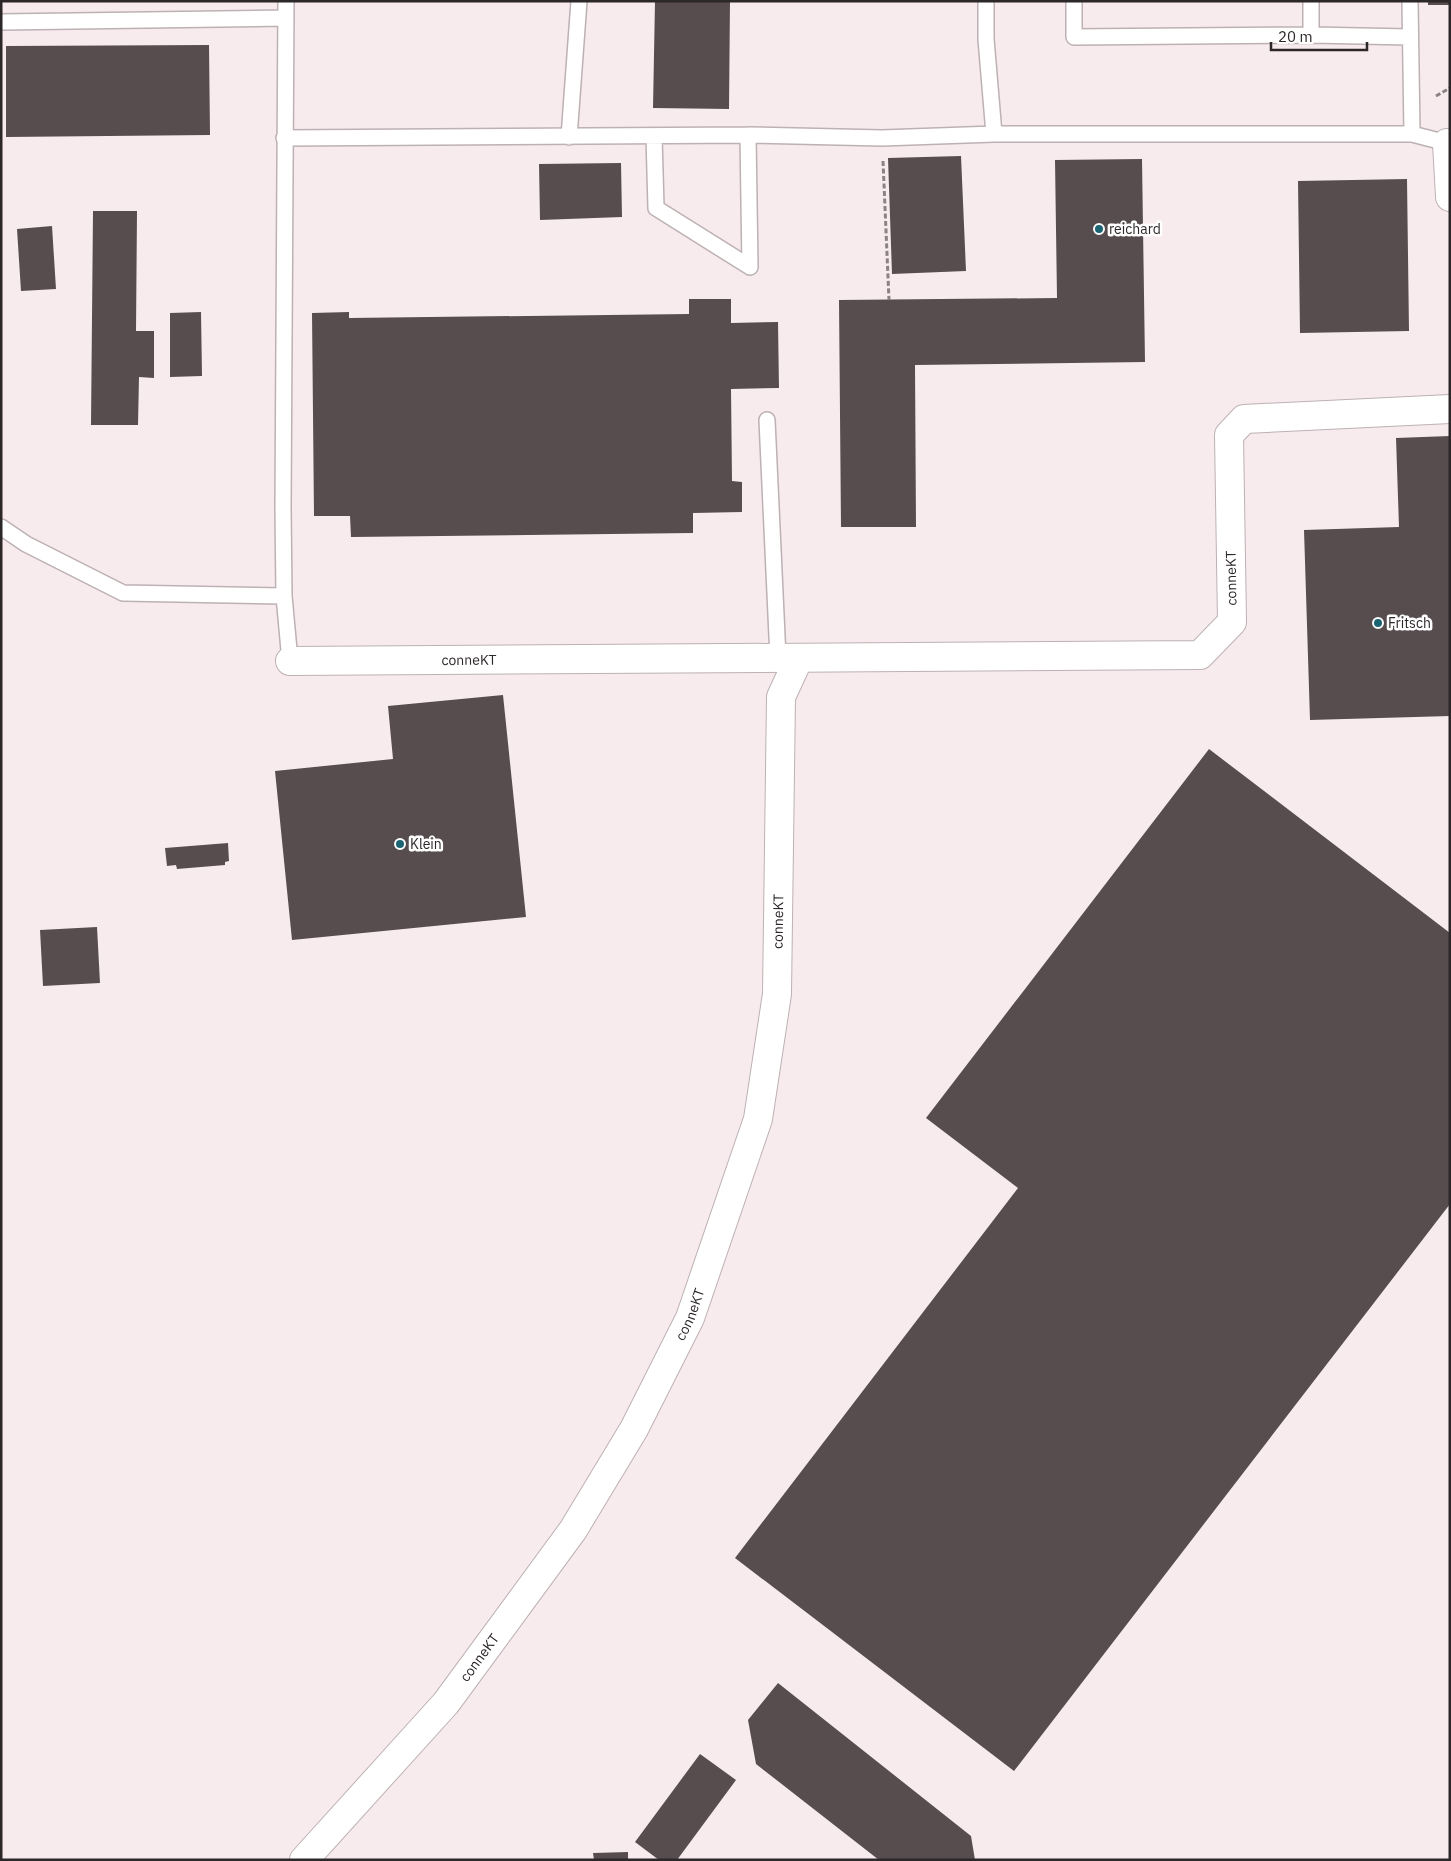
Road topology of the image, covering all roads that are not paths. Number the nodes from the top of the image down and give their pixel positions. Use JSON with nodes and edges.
{"nodes":[{"id":1,"x":286,"y":1,"type":"edge"},
{"id":2,"x":579,"y":1,"type":"edge"},
{"id":3,"x":986,"y":1,"type":"edge"},
{"id":4,"x":1074,"y":1,"type":"edge"},
{"id":5,"x":1311,"y":1,"type":"edge"},
{"id":6,"x":1410,"y":1,"type":"edge"},
{"id":7,"x":286,"y":18,"type":"junction"},
{"id":8,"x":1,"y":22,"type":"edge"},
{"id":9,"x":1311,"y":36,"type":"junction"},
{"id":10,"x":1410,"y":37,"type":"junction"},
{"id":11,"x":994,"y":134,"type":"junction"},
{"id":12,"x":1412,"y":134,"type":"junction"},
{"id":13,"x":748,"y":135,"type":"junction"},
{"id":14,"x":569,"y":136,"type":"junction"},
{"id":15,"x":654,"y":136,"type":"junction"},
{"id":16,"x":284,"y":138,"type":"junction"},
{"id":17,"x":1447,"y":143,"type":"joint"},
{"id":18,"x":1450,"y":197,"type":"edge"},
{"id":19,"x":1450,"y":410,"type":"edge"},
{"id":20,"x":767,"y":420,"type":"dead end"},
{"id":21,"x":1,"y":527,"type":"edge"},
{"id":22,"x":284,"y":596,"type":"junction"},
{"id":23,"x":788,"y":658,"type":"junction"},
{"id":24,"x":290,"y":661,"type":"joint"},
{"id":25,"x":304,"y":1860,"type":"edge"}],
"edges":[{"from":1,"to":7,"type":"lane"},
{"from":2,"to":14,"type":"lane"},
{"from":3,"to":11,"type":"lane"},
{"from":4,"to":9,"type":"lane"},
{"from":5,"to":9,"type":"lane"},
{"from":6,"to":10,"type":"lane"},
{"from":7,"to":8,"type":"lane"},
{"from":7,"to":16,"type":"lane"},
{"from":9,"to":10,"type":"lane"},
{"from":10,"to":12,"type":"lane"},
{"from":11,"to":12,"type":"lane"},
{"from":11,"to":13,"type":"lane"},
{"from":12,"to":17,"type":"lane"},
{"from":13,"to":15,"type":"lane"},
{"from":13,"to":15,"type":"lane"},
{"from":14,"to":15,"type":"lane"},
{"from":14,"to":16,"type":"lane"},
{"from":16,"to":22,"type":"lane"},
{"from":17,"to":18,"type":"street"},
{"from":19,"to":23,"type":"street","name":"conneKT"},
{"from":20,"to":23,"type":"lane"},
{"from":21,"to":22,"type":"lane"},
{"from":22,"to":24,"type":"lane"},
{"from":23,"to":24,"type":"street","name":"conneKT"},
{"from":23,"to":25,"type":"street","name":"conneKT"}]}
